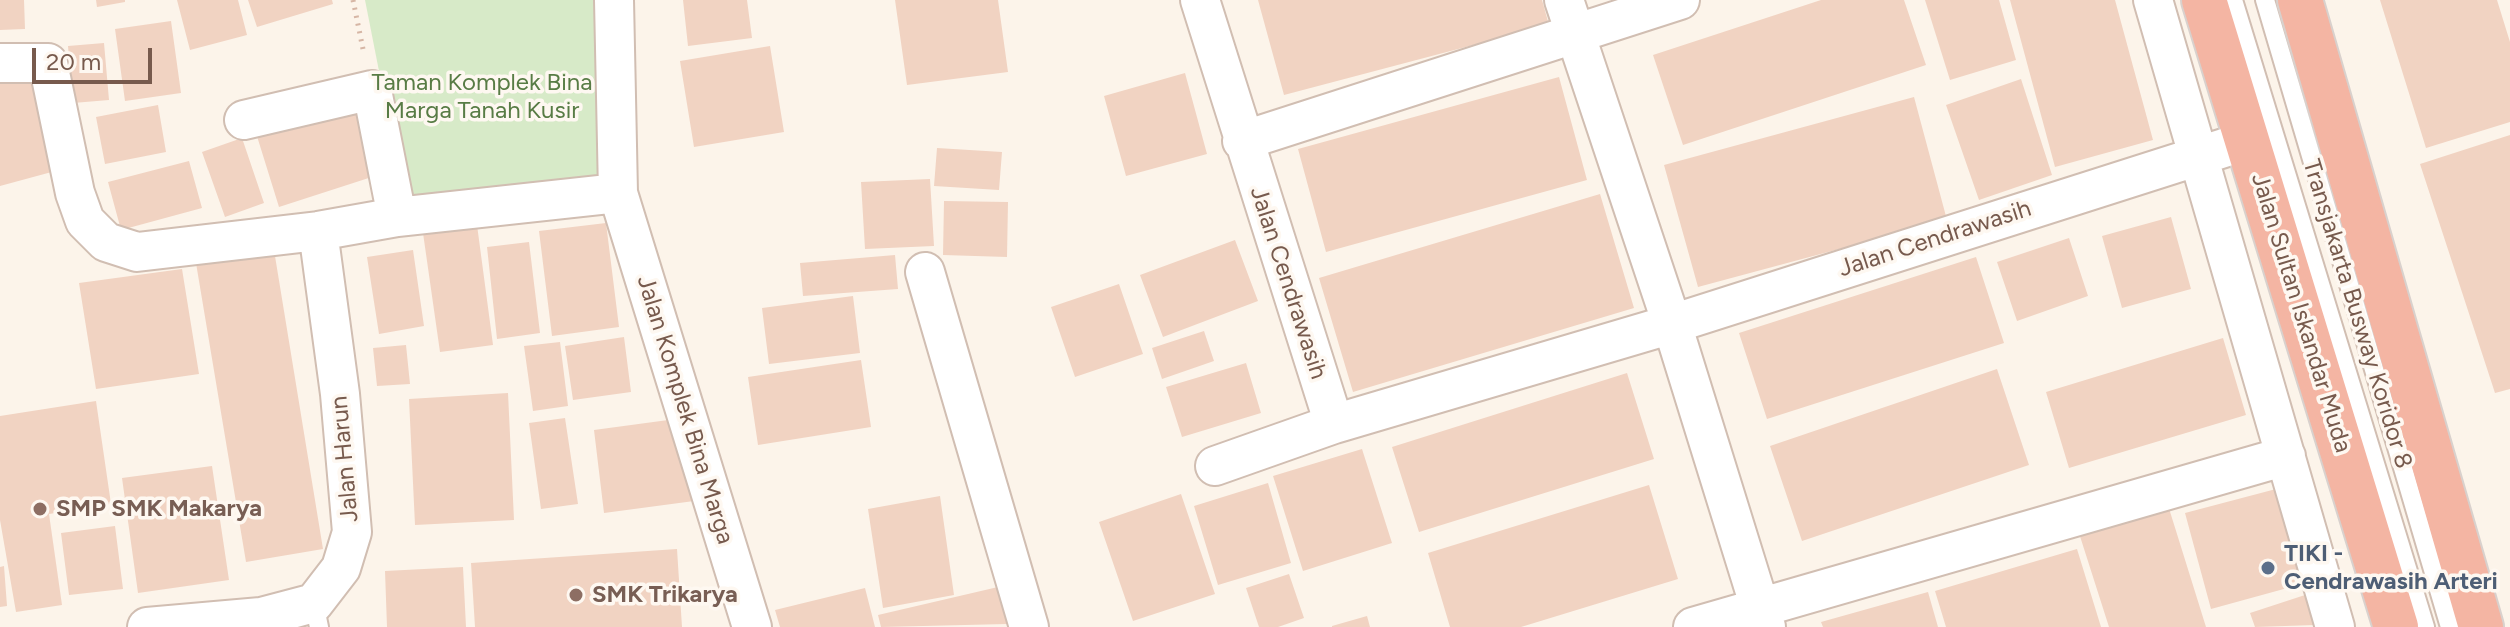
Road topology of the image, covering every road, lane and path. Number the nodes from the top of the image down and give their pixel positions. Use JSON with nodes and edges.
{"nodes":[{"id":1,"x":353,"y":0,"type":"edge"},
{"id":2,"x":614,"y":0,"type":"edge"},
{"id":3,"x":1200,"y":0,"type":"edge"},
{"id":4,"x":1680,"y":0,"type":"edge"},
{"id":5,"x":2153,"y":0,"type":"edge"},
{"id":6,"x":2204,"y":0,"type":"edge"},
{"id":7,"x":2233,"y":0,"type":"edge"},
{"id":8,"x":2265,"y":0,"type":"edge"},
{"id":9,"x":2300,"y":0,"type":"edge"},
{"id":10,"x":1570,"y":17,"type":"edge"},
{"id":11,"x":0,"y":63,"type":"edge"},
{"id":12,"x":372,"y":90,"type":"junction"},
{"id":13,"x":244,"y":120,"type":"dead end"},
{"id":14,"x":2249,"y":140,"type":"junction"},
{"id":15,"x":1242,"y":141,"type":"junction"},
{"id":16,"x":2198,"y":154,"type":"junction"},
{"id":17,"x":618,"y":193,"type":"junction"},
{"id":18,"x":397,"y":217,"type":"junction"},
{"id":19,"x":318,"y":231,"type":"junction"},
{"id":20,"x":925,"y":272,"type":"dead end"},
{"id":21,"x":1672,"y":324,"type":"junction"},
{"id":22,"x":1334,"y":424,"type":"junction"},
{"id":23,"x":2286,"y":456,"type":"junction"},
{"id":24,"x":1215,"y":466,"type":"dead end"},
{"id":25,"x":2354,"y":489,"type":"junction"},
{"id":26,"x":2300,"y":506,"type":"junction"},
{"id":27,"x":316,"y":615,"type":"edge"},
{"id":28,"x":1763,"y":617,"type":"edge"},
{"id":29,"x":147,"y":627,"type":"edge"},
{"id":30,"x":752,"y":627,"type":"edge"},
{"id":31,"x":1029,"y":627,"type":"edge"},
{"id":32,"x":1693,"y":627,"type":"edge"},
{"id":33,"x":2335,"y":627,"type":"edge"},
{"id":34,"x":2396,"y":627,"type":"edge"},
{"id":35,"x":2425,"y":627,"type":"edge"},
{"id":36,"x":2450,"y":627,"type":"edge"},
{"id":37,"x":2481,"y":627,"type":"edge"}],
"edges":[{"from":1,"to":12,"type":"path"},
{"from":2,"to":17,"type":"street","name":"Jalan Komplek Bina Marga"},
{"from":3,"to":15,"type":"street","name":"Jalan Cendrawasih"},
{"from":4,"to":10,"type":"street"},
{"from":5,"to":16,"type":"street"},
{"from":6,"to":14,"type":"highway","name":"Jalan Sultan Iskandar Muda"},
{"from":7,"to":35,"type":"lane","name":"Transjakarta Busway Koridor 8"},
{"from":8,"to":36,"type":"lane","name":"Transjakarta Busway Koridor 8"},
{"from":9,"to":37,"type":"highway"},
{"from":10,"to":15,"type":"street"},
{"from":10,"to":21,"type":"street"},
{"from":11,"to":19,"type":"street"},
{"from":12,"to":13,"type":"street"},
{"from":12,"to":18,"type":"street"},
{"from":14,"to":16,"type":"street","name":"Jalan Cendrawasih"},
{"from":14,"to":25,"type":"highway","name":"Jalan Sultan Iskandar Muda"},
{"from":15,"to":22,"type":"street","name":"Jalan Cendrawasih"},
{"from":16,"to":21,"type":"street","name":"Jalan Cendrawasih"},
{"from":16,"to":23,"type":"street"},
{"from":17,"to":18,"type":"street"},
{"from":17,"to":30,"type":"street","name":"Jalan Komplek Bina Marga"},
{"from":18,"to":19,"type":"street"},
{"from":19,"to":27,"type":"street","name":"Jalan Harun"},
{"from":20,"to":31,"type":"street"},
{"from":21,"to":22,"type":"street","name":"Jalan Cendrawasih"},
{"from":21,"to":28,"type":"street"},
{"from":22,"to":24,"type":"street","name":"Jalan Cendrawasih"},
{"from":23,"to":26,"type":"street"},
{"from":23,"to":28,"type":"street"},
{"from":25,"to":26,"type":"street"},
{"from":25,"to":34,"type":"highway","name":"Jalan Sultan Iskandar Muda"},
{"from":26,"to":33,"type":"street"},
{"from":27,"to":29,"type":"street","name":"Jalan Harun"},
{"from":28,"to":32,"type":"street"}]}
